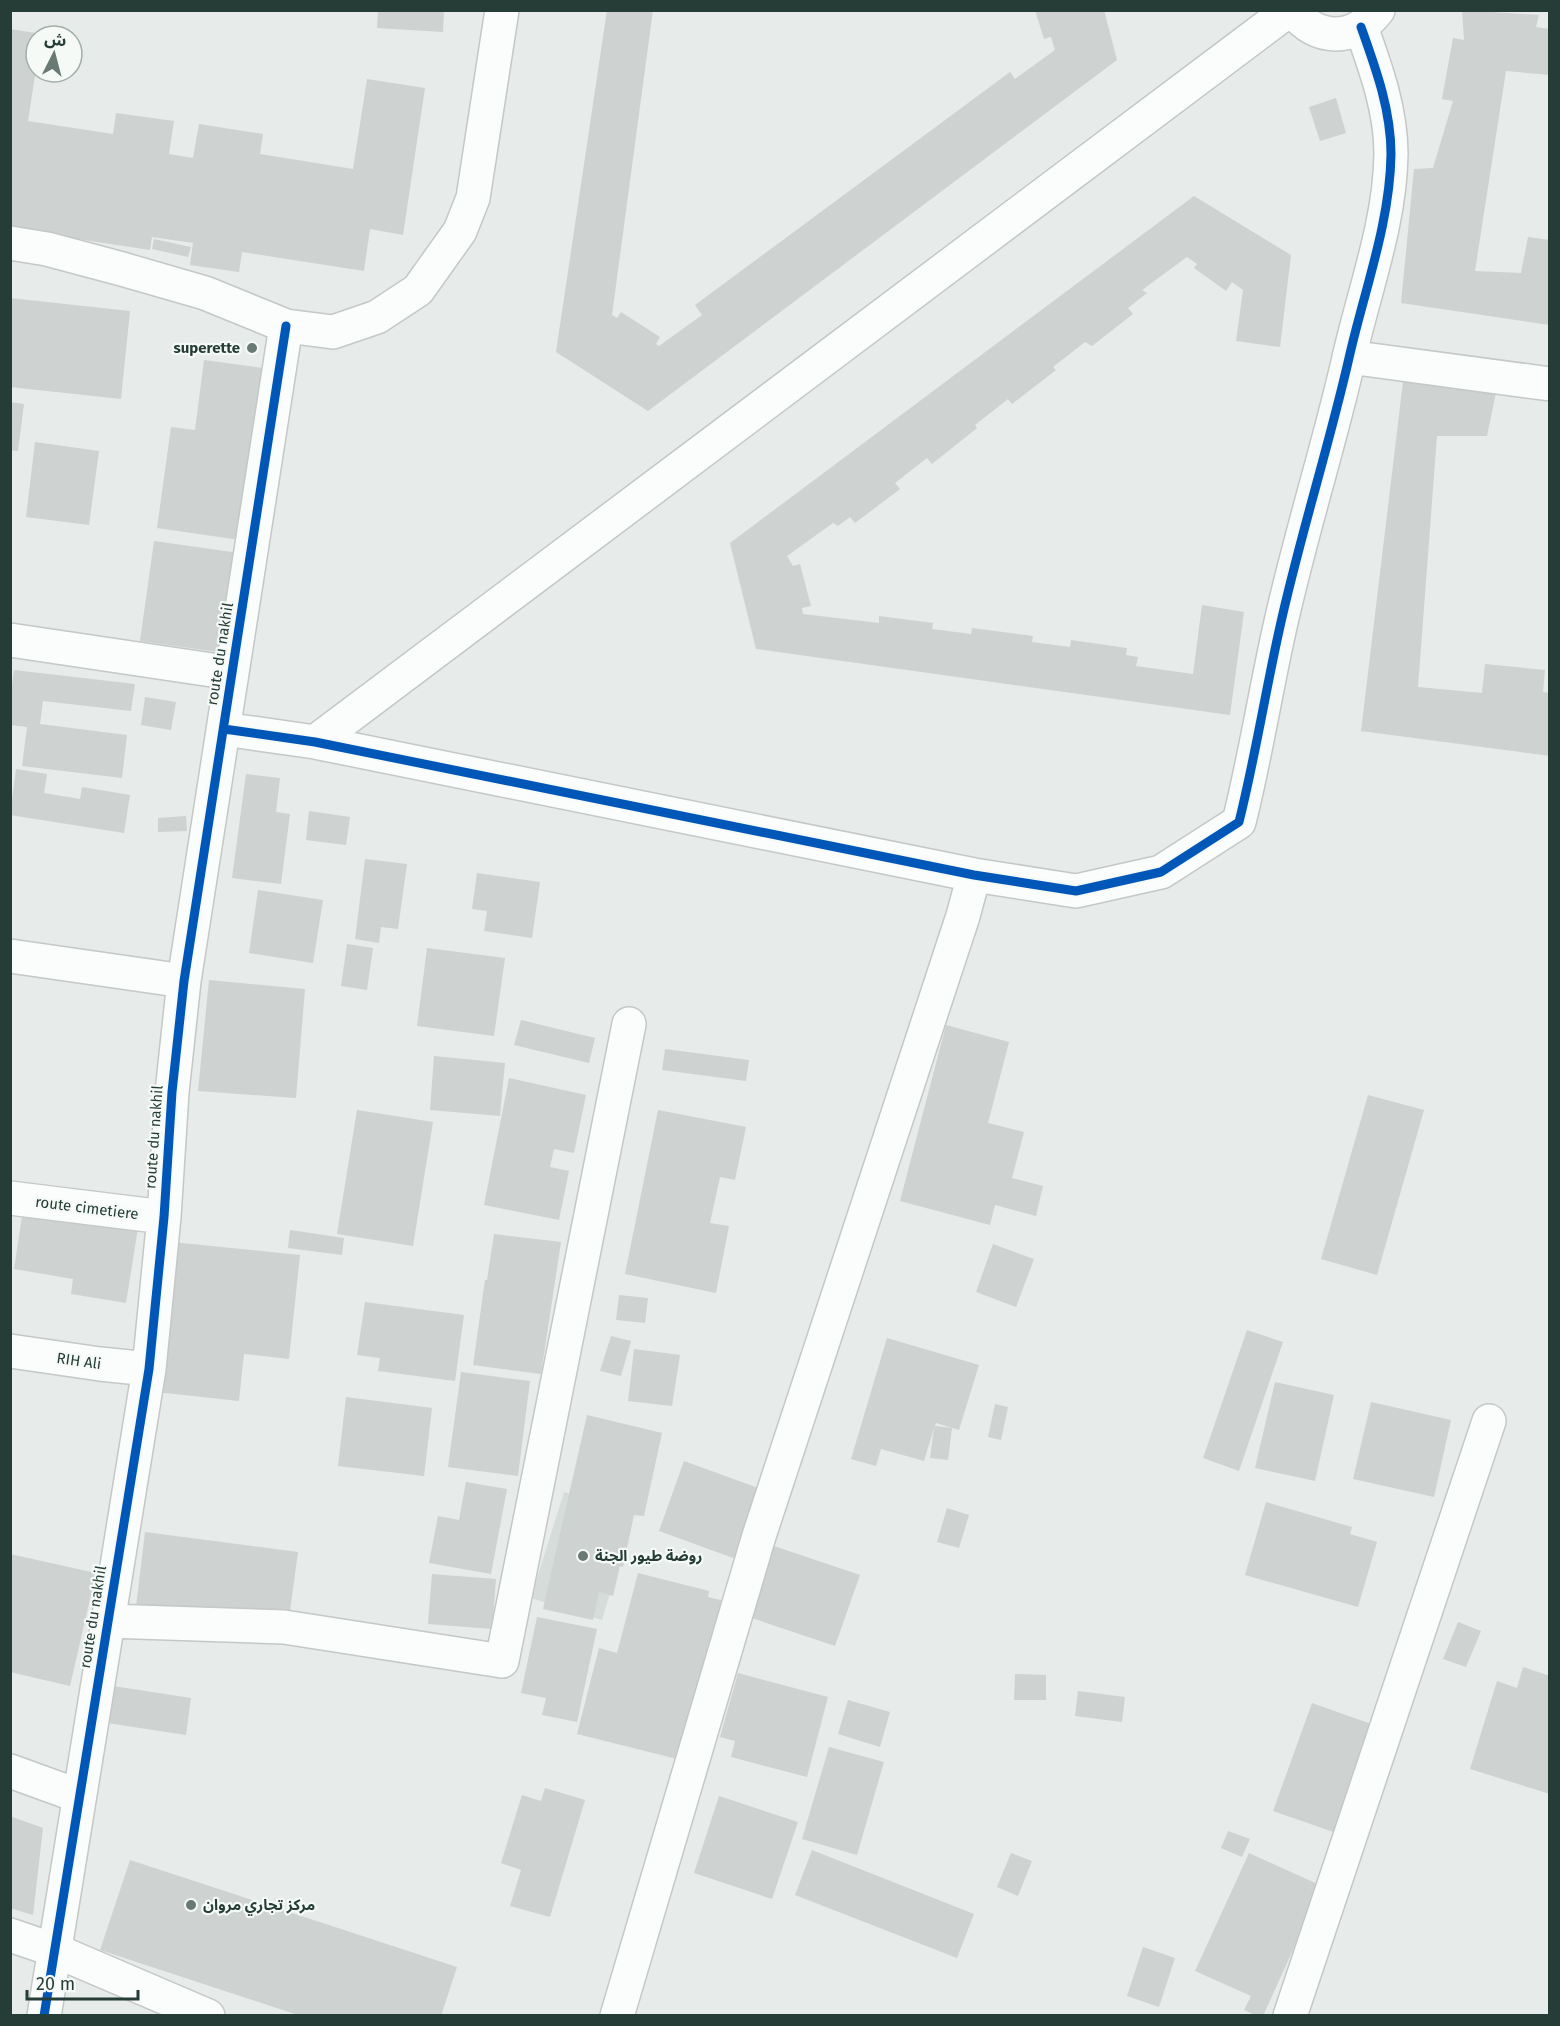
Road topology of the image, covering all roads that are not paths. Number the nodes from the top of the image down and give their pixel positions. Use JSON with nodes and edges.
{"nodes":[{"id":1,"x":502,"y":10,"type":"edge"},
{"id":2,"x":1291,"y":10,"type":"edge"},
{"id":3,"x":1369,"y":19,"type":"edge"},
{"id":4,"x":10,"y":243,"type":"edge"},
{"id":5,"x":286,"y":326,"type":"junction"},
{"id":6,"x":1349,"y":357,"type":"junction"},
{"id":7,"x":1550,"y":384,"type":"edge"},
{"id":8,"x":10,"y":640,"type":"edge"},
{"id":9,"x":232,"y":673,"type":"junction"},
{"id":10,"x":224,"y":729,"type":"junction"},
{"id":11,"x":315,"y":742,"type":"junction"},
{"id":12,"x":974,"y":875,"type":"junction"},
{"id":13,"x":10,"y":956,"type":"edge"},
{"id":14,"x":184,"y":981,"type":"junction"},
{"id":15,"x":629,"y":1024,"type":"dead end"},
{"id":16,"x":10,"y":1198,"type":"edge"},
{"id":17,"x":165,"y":1217,"type":"junction"},
{"id":18,"x":10,"y":1350,"type":"edge"},
{"id":19,"x":148,"y":1369,"type":"junction"},
{"id":20,"x":1489,"y":1421,"type":"dead end"},
{"id":21,"x":108,"y":1621,"type":"junction"},
{"id":22,"x":10,"y":1771,"type":"edge"},
{"id":23,"x":79,"y":1796,"type":"junction"},
{"id":24,"x":10,"y":1935,"type":"edge"},
{"id":25,"x":54,"y":1950,"type":"junction"},
{"id":26,"x":44,"y":2016,"type":"edge"},
{"id":27,"x":208,"y":2016,"type":"edge"},
{"id":28,"x":617,"y":2016,"type":"edge"},
{"id":29,"x":1290,"y":2016,"type":"edge"}],
"edges":[{"from":1,"to":5,"type":"street"},
{"from":2,"to":3,"type":"street"},
{"from":2,"to":11,"type":"street"},
{"from":3,"to":6,"type":"street"},
{"from":4,"to":5,"type":"street"},
{"from":5,"to":9,"type":"street","name":"route du nakhil"},
{"from":6,"to":7,"type":"street"},
{"from":6,"to":12,"type":"street"},
{"from":8,"to":9,"type":"street"},
{"from":9,"to":10,"type":"street","name":"route du nakhil"},
{"from":10,"to":11,"type":"street"},
{"from":10,"to":14,"type":"street","name":"route du nakhil"},
{"from":11,"to":12,"type":"street"},
{"from":12,"to":28,"type":"street"},
{"from":13,"to":14,"type":"street"},
{"from":14,"to":17,"type":"street","name":"route du nakhil"},
{"from":15,"to":21,"type":"street"},
{"from":16,"to":17,"type":"street","name":"route cimetiere"},
{"from":17,"to":19,"type":"street","name":"route du nakhil"},
{"from":18,"to":19,"type":"street","name":"RIH Ali"},
{"from":19,"to":21,"type":"street","name":"route du nakhil"},
{"from":20,"to":29,"type":"street"},
{"from":21,"to":23,"type":"street","name":"route du nakhil"},
{"from":22,"to":23,"type":"street"},
{"from":23,"to":25,"type":"street","name":"route du nakhil"},
{"from":24,"to":25,"type":"street"},
{"from":25,"to":26,"type":"street","name":"route du nakhil"},
{"from":25,"to":27,"type":"street"}]}
